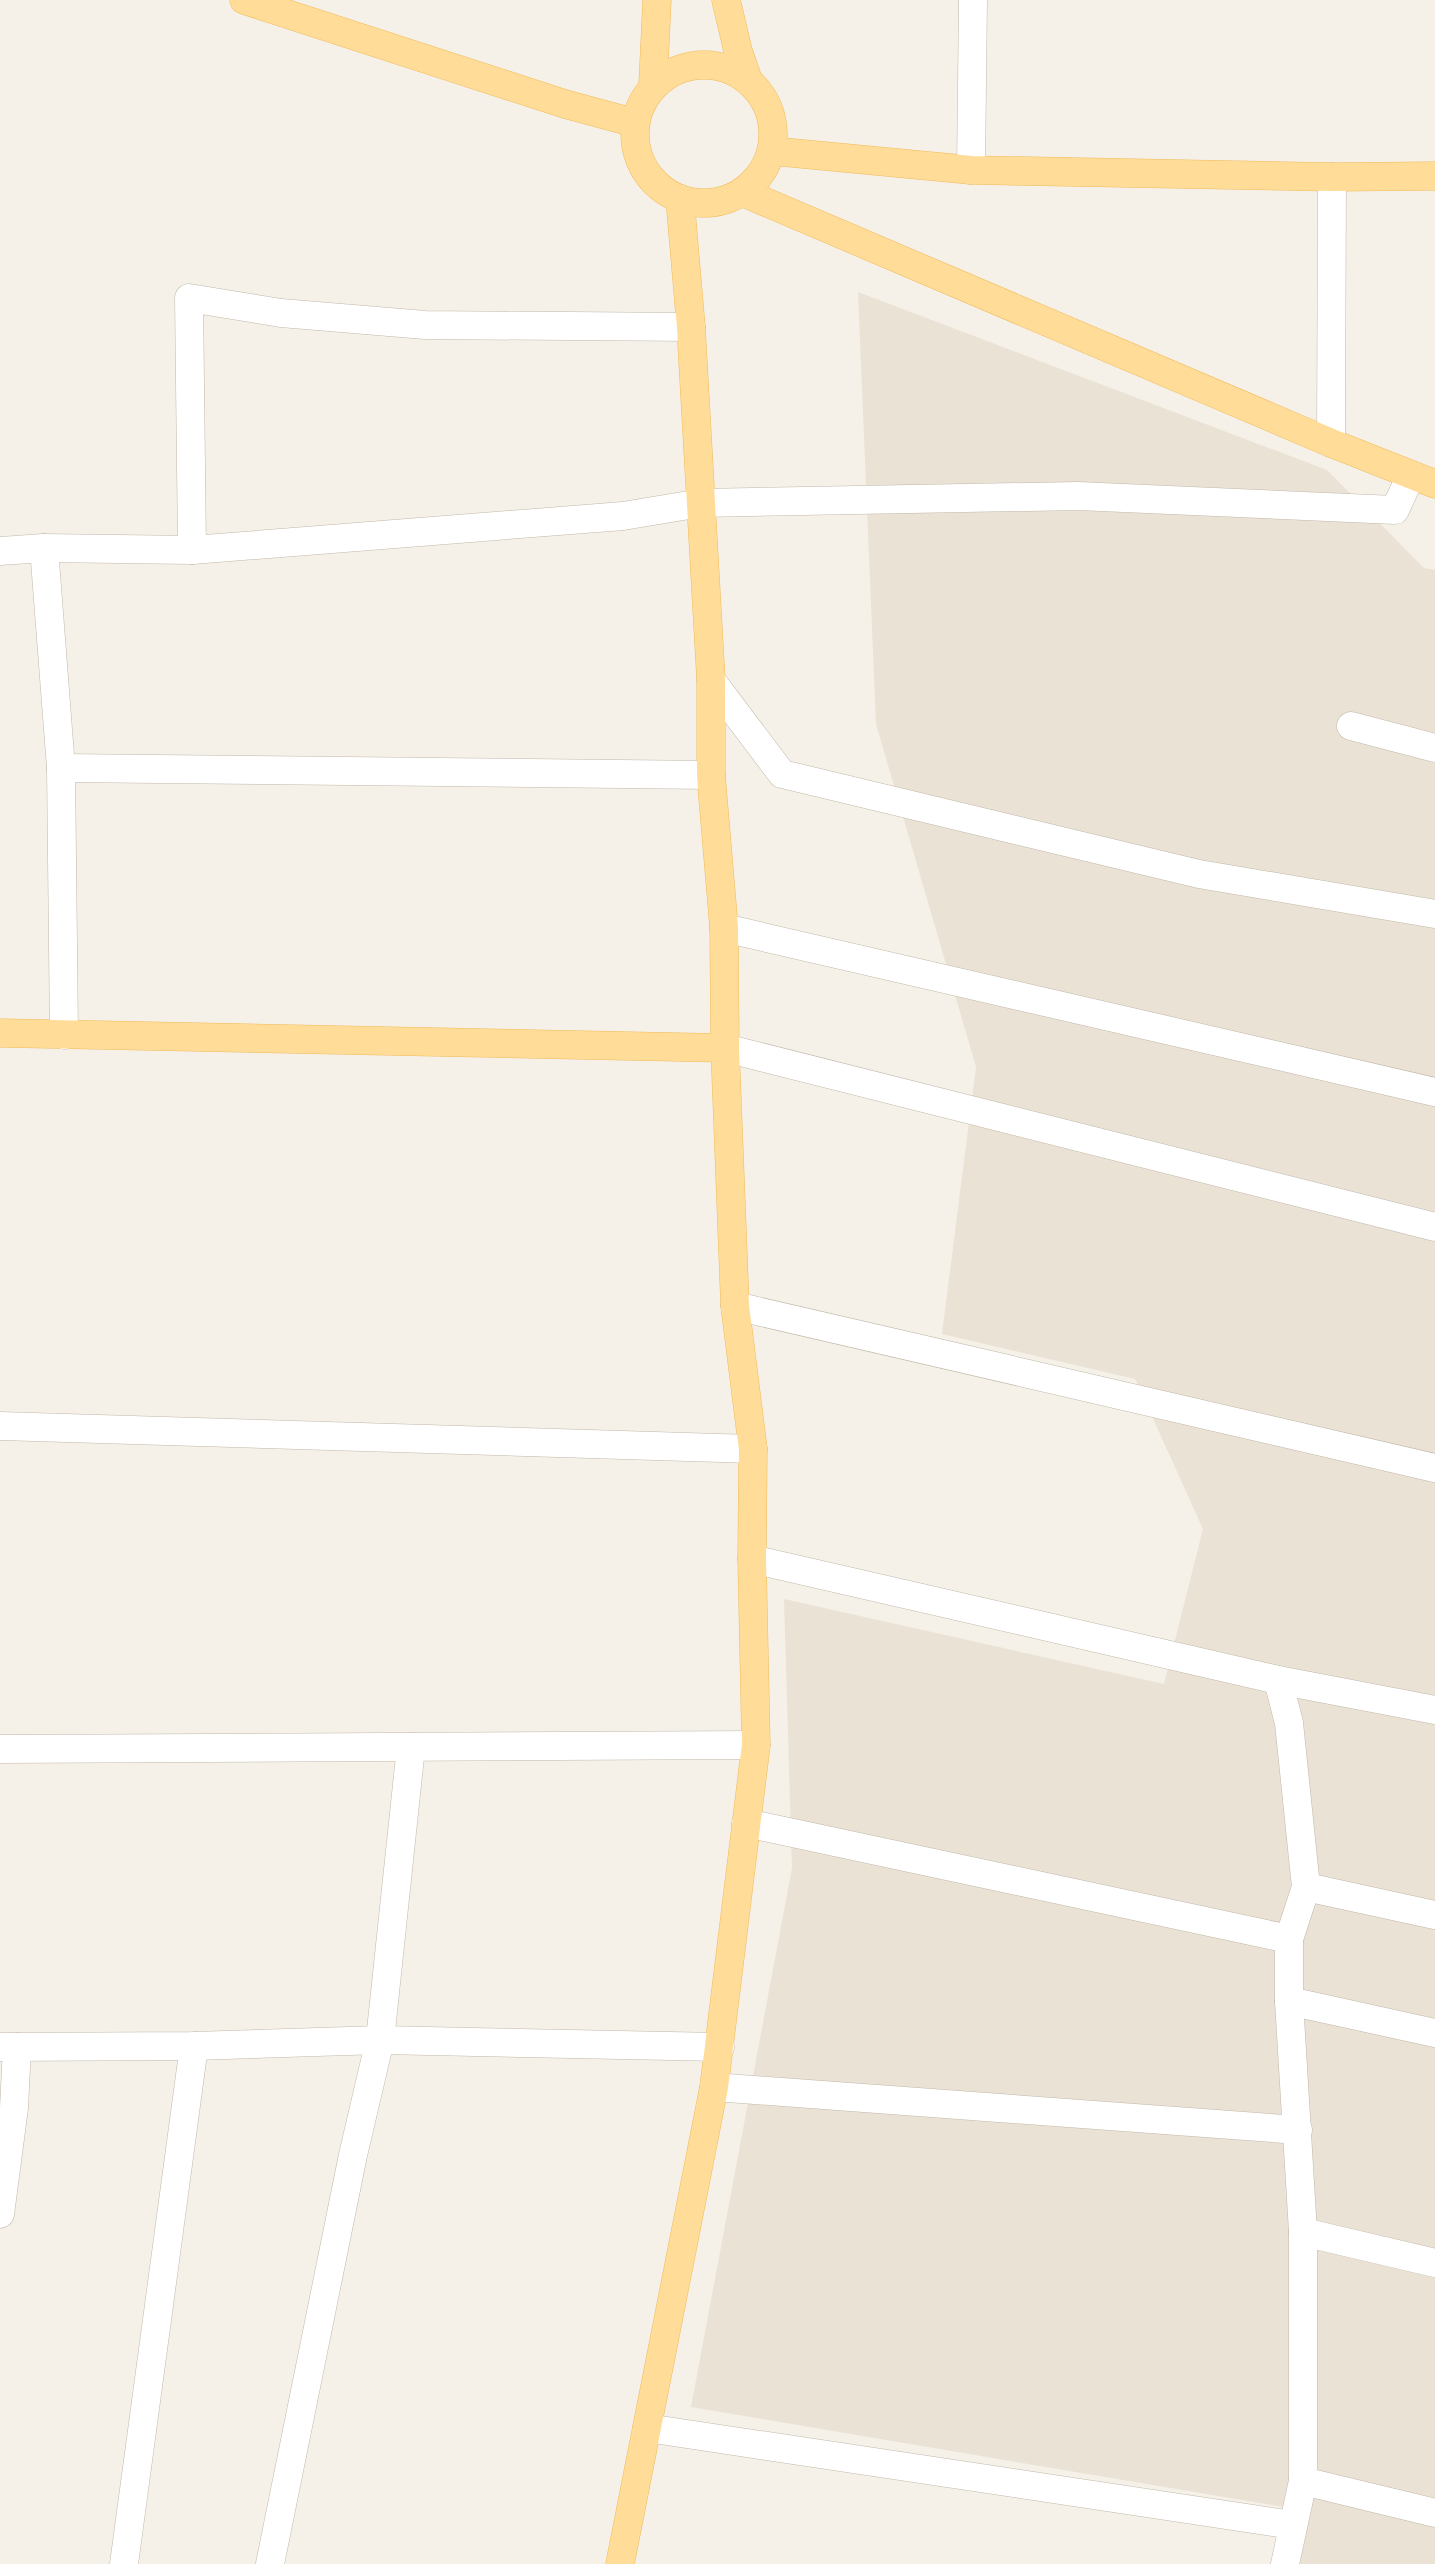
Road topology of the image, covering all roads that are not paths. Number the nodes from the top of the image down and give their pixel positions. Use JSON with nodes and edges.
{"nodes":[{"id":1,"x":657,"y":0,"type":"edge"},
{"id":2,"x":726,"y":0,"type":"edge"},
{"id":3,"x":973,"y":0,"type":"edge"},
{"id":4,"x":258,"y":2,"type":"edge"},
{"id":5,"x":748,"y":80,"type":"junction"},
{"id":6,"x":653,"y":85,"type":"junction"},
{"id":7,"x":635,"y":123,"type":"junction"},
{"id":8,"x":772,"y":151,"type":"junction"},
{"id":9,"x":971,"y":170,"type":"junction"},
{"id":10,"x":1332,"y":176,"type":"junction"},
{"id":11,"x":1435,"y":176,"type":"edge"},
{"id":12,"x":742,"y":192,"type":"junction"},
{"id":13,"x":680,"y":199,"type":"junction"},
{"id":14,"x":692,"y":327,"type":"junction"},
{"id":15,"x":1331,"y":443,"type":"junction"},
{"id":16,"x":1423,"y":479,"type":"edge"},
{"id":17,"x":701,"y":503,"type":"junction"},
{"id":18,"x":44,"y":548,"type":"junction"},
{"id":19,"x":192,"y":550,"type":"junction"},
{"id":20,"x":0,"y":551,"type":"edge"},
{"id":21,"x":711,"y":680,"type":"junction"},
{"id":22,"x":1351,"y":726,"type":"dead end"},
{"id":23,"x":1435,"y":748,"type":"edge"},
{"id":24,"x":61,"y":768,"type":"junction"},
{"id":25,"x":711,"y":775,"type":"junction"},
{"id":26,"x":1435,"y":914,"type":"edge"},
{"id":27,"x":724,"y":928,"type":"junction"},
{"id":28,"x":0,"y":1033,"type":"edge"},
{"id":29,"x":64,"y":1035,"type":"junction"},
{"id":30,"x":725,"y":1048,"type":"junction"},
{"id":31,"x":1435,"y":1092,"type":"edge"},
{"id":32,"x":1435,"y":1227,"type":"edge"},
{"id":33,"x":735,"y":1306,"type":"junction"},
{"id":34,"x":0,"y":1426,"type":"edge"},
{"id":35,"x":752,"y":1449,"type":"junction"},
{"id":36,"x":1435,"y":1468,"type":"edge"},
{"id":37,"x":752,"y":1559,"type":"junction"},
{"id":38,"x":1278,"y":1680,"type":"junction"},
{"id":39,"x":1435,"y":1710,"type":"edge"},
{"id":40,"x":756,"y":1746,"type":"junction"},
{"id":41,"x":411,"y":1747,"type":"junction"},
{"id":42,"x":0,"y":1749,"type":"edge"},
{"id":43,"x":746,"y":1823,"type":"junction"},
{"id":44,"x":1306,"y":1887,"type":"junction"},
{"id":45,"x":1435,"y":1915,"type":"edge"},
{"id":46,"x":1289,"y":1939,"type":"junction"},
{"id":47,"x":1289,"y":2001,"type":"junction"},
{"id":48,"x":1435,"y":2033,"type":"edge"},
{"id":49,"x":380,"y":2040,"type":"junction"},
{"id":50,"x":194,"y":2046,"type":"junction"},
{"id":51,"x":8,"y":2047,"type":"edge"},
{"id":52,"x":720,"y":2047,"type":"junction"},
{"id":53,"x":714,"y":2088,"type":"junction"},
{"id":54,"x":1298,"y":2130,"type":"junction"},
{"id":55,"x":0,"y":2214,"type":"edge"},
{"id":56,"x":1303,"y":2232,"type":"junction"},
{"id":57,"x":1435,"y":2263,"type":"edge"},
{"id":58,"x":647,"y":2428,"type":"junction"},
{"id":59,"x":1303,"y":2481,"type":"junction"},
{"id":60,"x":1435,"y":2513,"type":"edge"},
{"id":61,"x":1293,"y":2524,"type":"junction"},
{"id":62,"x":124,"y":2564,"type":"edge"},
{"id":63,"x":270,"y":2564,"type":"edge"},
{"id":64,"x":620,"y":2564,"type":"edge"},
{"id":65,"x":1285,"y":2564,"type":"edge"}],
"edges":[{"from":1,"to":6,"type":"main road"},
{"from":2,"to":5,"type":"main road"},
{"from":3,"to":9,"type":"street"},
{"from":4,"to":7,"type":"main road"},
{"from":5,"to":6,"type":"main road"},
{"from":5,"to":8,"type":"main road"},
{"from":6,"to":7,"type":"main road"},
{"from":7,"to":13,"type":"main road"},
{"from":8,"to":9,"type":"main road"},
{"from":8,"to":12,"type":"main road"},
{"from":9,"to":10,"type":"main road"},
{"from":10,"to":11,"type":"main road"},
{"from":10,"to":15,"type":"street"},
{"from":12,"to":13,"type":"main road"},
{"from":12,"to":15,"type":"main road"},
{"from":13,"to":14,"type":"main road"},
{"from":14,"to":17,"type":"main road"},
{"from":14,"to":19,"type":"street"},
{"from":15,"to":16,"type":"main road"},
{"from":16,"to":17,"type":"street"},
{"from":17,"to":19,"type":"street"},
{"from":17,"to":21,"type":"main road"},
{"from":18,"to":19,"type":"street"},
{"from":18,"to":20,"type":"street"},
{"from":18,"to":24,"type":"street"},
{"from":21,"to":25,"type":"main road"},
{"from":21,"to":26,"type":"street"},
{"from":22,"to":23,"type":"street"},
{"from":24,"to":25,"type":"street"},
{"from":24,"to":29,"type":"street"},
{"from":25,"to":27,"type":"main road"},
{"from":27,"to":30,"type":"main road"},
{"from":27,"to":31,"type":"street"},
{"from":28,"to":29,"type":"main road"},
{"from":29,"to":30,"type":"main road"},
{"from":30,"to":32,"type":"street"},
{"from":30,"to":33,"type":"main road"},
{"from":33,"to":35,"type":"main road"},
{"from":33,"to":36,"type":"street"},
{"from":34,"to":35,"type":"street"},
{"from":35,"to":37,"type":"main road"},
{"from":37,"to":38,"type":"street"},
{"from":37,"to":40,"type":"main road"},
{"from":38,"to":39,"type":"street"},
{"from":38,"to":44,"type":"street"},
{"from":40,"to":41,"type":"street"},
{"from":40,"to":43,"type":"main road"},
{"from":41,"to":42,"type":"street"},
{"from":41,"to":49,"type":"street"},
{"from":43,"to":46,"type":"street"},
{"from":43,"to":52,"type":"main road"},
{"from":44,"to":45,"type":"street"},
{"from":44,"to":46,"type":"street"},
{"from":46,"to":47,"type":"street"},
{"from":47,"to":48,"type":"street"},
{"from":47,"to":54,"type":"street"},
{"from":49,"to":50,"type":"street"},
{"from":49,"to":52,"type":"street"},
{"from":49,"to":63,"type":"street"},
{"from":50,"to":51,"type":"street"},
{"from":50,"to":62,"type":"street"},
{"from":51,"to":55,"type":"street"},
{"from":52,"to":53,"type":"main road"},
{"from":53,"to":54,"type":"street"},
{"from":53,"to":58,"type":"main road"},
{"from":54,"to":56,"type":"street"},
{"from":56,"to":57,"type":"street"},
{"from":56,"to":59,"type":"street"},
{"from":58,"to":61,"type":"street"},
{"from":58,"to":64,"type":"main road"},
{"from":59,"to":60,"type":"street"},
{"from":59,"to":61,"type":"street"},
{"from":61,"to":65,"type":"street"}]}
